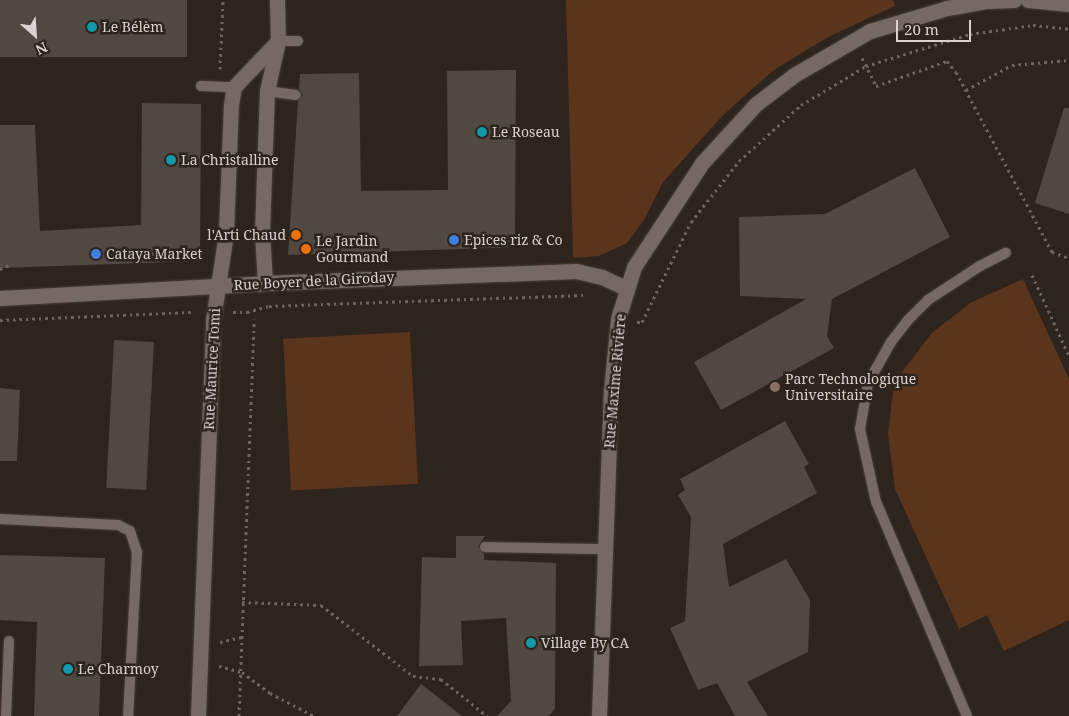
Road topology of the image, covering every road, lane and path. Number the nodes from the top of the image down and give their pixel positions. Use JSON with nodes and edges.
{"nodes":[{"id":1,"x":223,"y":0,"type":"edge"},
{"id":2,"x":277,"y":0,"type":"edge"},
{"id":3,"x":1014,"y":0,"type":"edge"},
{"id":4,"x":1028,"y":0,"type":"edge"},
{"id":5,"x":1069,"y":4,"type":"edge"},
{"id":6,"x":1069,"y":29,"type":"edge"},
{"id":7,"x":853,"y":40,"type":"junction"},
{"id":8,"x":278,"y":41,"type":"junction"},
{"id":9,"x":298,"y":41,"type":"dead end"},
{"id":10,"x":1069,"y":60,"type":"edge"},
{"id":11,"x":866,"y":66,"type":"junction"},
{"id":12,"x":201,"y":86,"type":"dead end"},
{"id":13,"x":227,"y":87,"type":"junction"},
{"id":14,"x":267,"y":90,"type":"junction"},
{"id":15,"x":966,"y":90,"type":"junction"},
{"id":16,"x":296,"y":95,"type":"dead end"},
{"id":17,"x":1006,"y":253,"type":"dead end"},
{"id":18,"x":1069,"y":258,"type":"edge"},
{"id":19,"x":12,"y":264,"type":"dead end"},
{"id":20,"x":0,"y":269,"type":"edge"},
{"id":21,"x":1032,"y":275,"type":"dead end"},
{"id":22,"x":265,"y":283,"type":"junction"},
{"id":23,"x":219,"y":286,"type":"junction"},
{"id":24,"x":626,"y":288,"type":"junction"},
{"id":25,"x":586,"y":295,"type":"dead end"},
{"id":26,"x":0,"y":298,"type":"edge"},
{"id":27,"x":196,"y":312,"type":"dead end"},
{"id":28,"x":234,"y":312,"type":"dead end"},
{"id":29,"x":254,"y":319,"type":"dead end"},
{"id":30,"x":0,"y":320,"type":"edge"},
{"id":31,"x":642,"y":322,"type":"dead end"},
{"id":32,"x":1069,"y":356,"type":"edge"},
{"id":33,"x":0,"y":519,"type":"edge"},
{"id":34,"x":485,"y":548,"type":"dead end"},
{"id":35,"x":604,"y":550,"type":"junction"},
{"id":36,"x":242,"y":602,"type":"junction"},
{"id":37,"x":10,"y":641,"type":"dead end"},
{"id":38,"x":217,"y":666,"type":"dead end"},
{"id":39,"x":242,"y":672,"type":"junction"},
{"id":40,"x":6,"y":716,"type":"edge"},
{"id":41,"x":128,"y":716,"type":"edge"},
{"id":42,"x":198,"y":716,"type":"edge"},
{"id":43,"x":239,"y":716,"type":"edge"},
{"id":44,"x":314,"y":716,"type":"edge"},
{"id":45,"x":487,"y":716,"type":"edge"},
{"id":46,"x":599,"y":716,"type":"edge"},
{"id":47,"x":967,"y":716,"type":"edge"}],
"edges":[{"from":1,"to":13,"type":"path"},
{"from":2,"to":8,"type":"street"},
{"from":3,"to":7,"type":"street","name":"Rue Maxime Rivière"},
{"from":4,"to":5,"type":"street"},
{"from":6,"to":11,"type":"path"},
{"from":7,"to":11,"type":"path"},
{"from":7,"to":24,"type":"street","name":"Rue Maxime Rivière"},
{"from":8,"to":9,"type":"lane"},
{"from":8,"to":13,"type":"street"},
{"from":8,"to":14,"type":"street"},
{"from":10,"to":15,"type":"path"},
{"from":11,"to":15,"type":"path"},
{"from":11,"to":31,"type":"path"},
{"from":12,"to":13,"type":"lane"},
{"from":13,"to":23,"type":"street","name":"Rue Maurice Tomi"},
{"from":14,"to":16,"type":"lane"},
{"from":14,"to":22,"type":"street"},
{"from":15,"to":18,"type":"path"},
{"from":17,"to":47,"type":"lane"},
{"from":19,"to":20,"type":"path"},
{"from":21,"to":32,"type":"path"},
{"from":22,"to":23,"type":"street","name":"Rue Boyer de la Giroday"},
{"from":22,"to":24,"type":"street","name":"Rue Boyer de la Giroday"},
{"from":23,"to":26,"type":"street","name":"Rue Boyer de la Giroday"},
{"from":23,"to":42,"type":"street","name":"Rue Maurice Tomi"},
{"from":24,"to":35,"type":"street","name":"Rue Maxime Rivière"},
{"from":25,"to":28,"type":"path"},
{"from":27,"to":30,"type":"path"},
{"from":29,"to":36,"type":"path"},
{"from":33,"to":41,"type":"lane"},
{"from":34,"to":35,"type":"lane"},
{"from":35,"to":46,"type":"street","name":"Rue Maxime Rivière"},
{"from":36,"to":39,"type":"path"},
{"from":36,"to":45,"type":"path"},
{"from":37,"to":40,"type":"lane"},
{"from":38,"to":39,"type":"path"},
{"from":39,"to":43,"type":"path"},
{"from":39,"to":44,"type":"path"}]}
